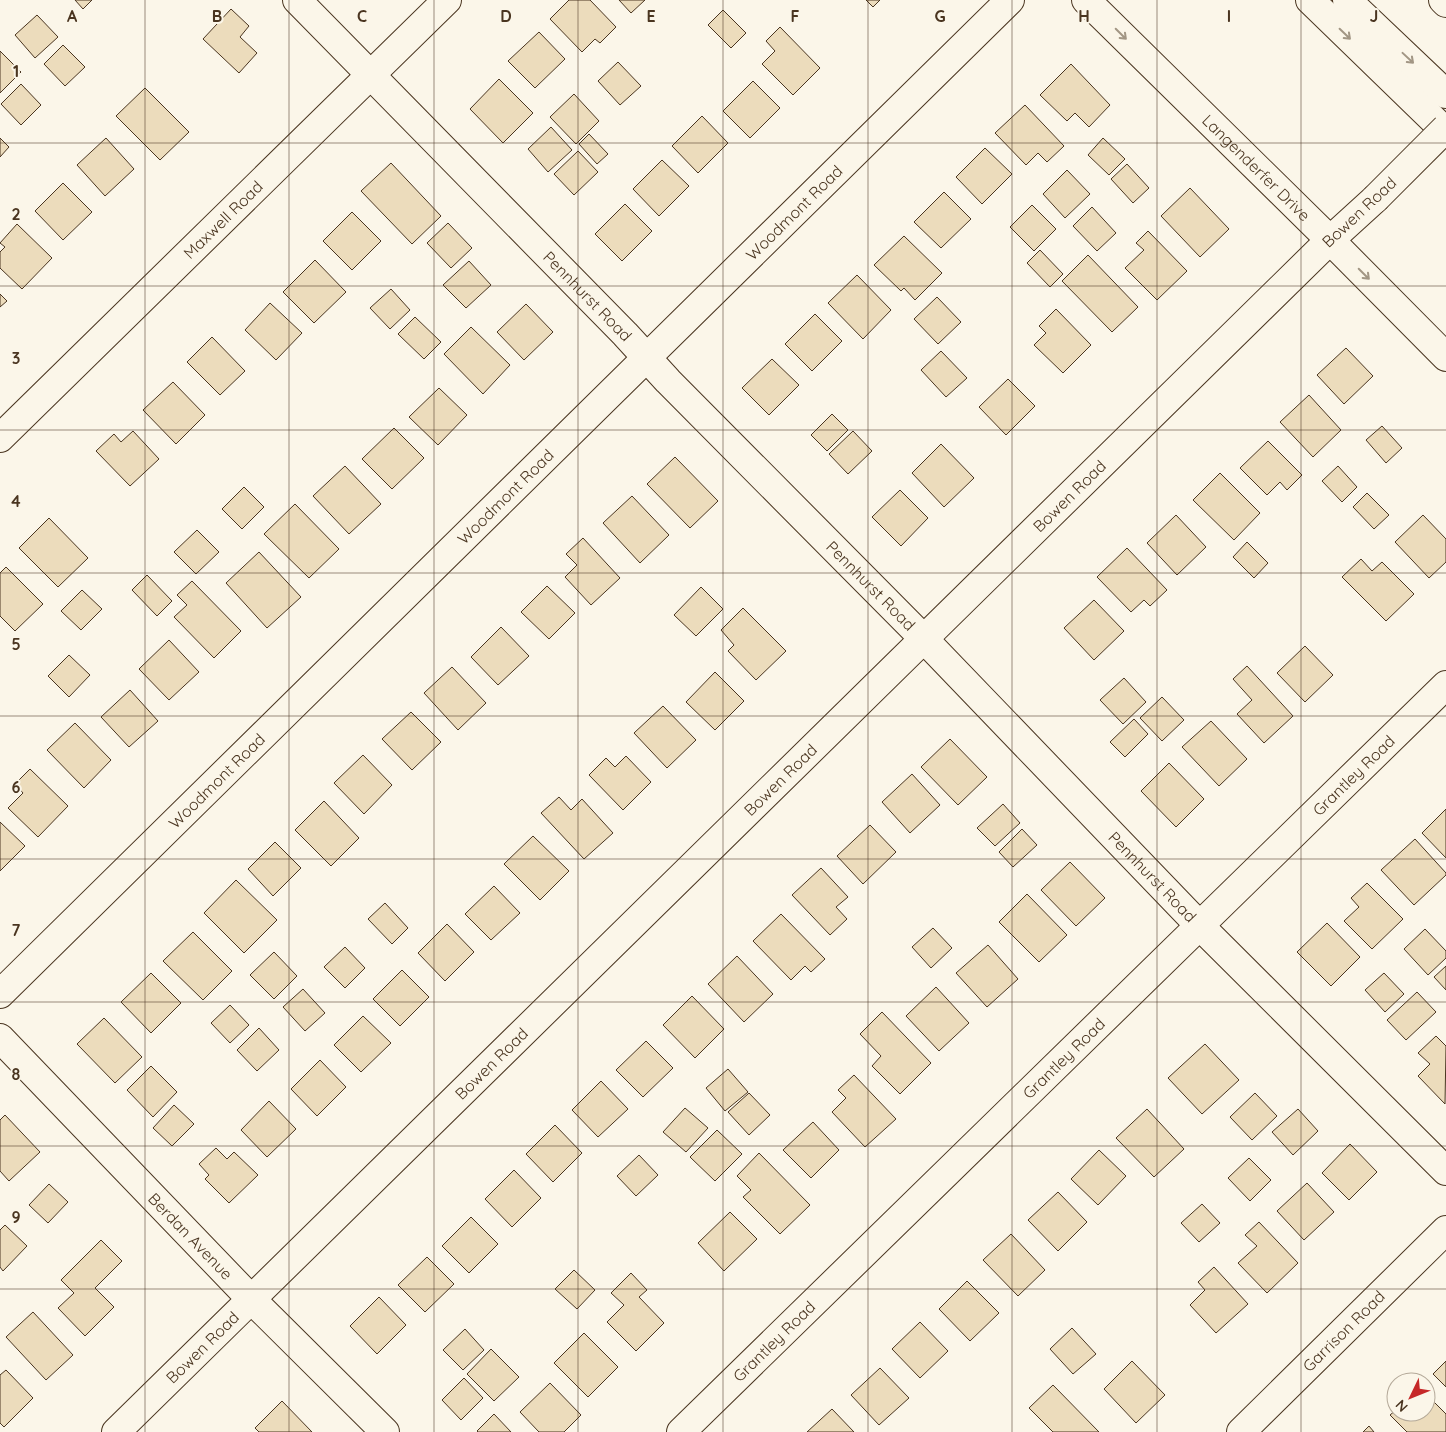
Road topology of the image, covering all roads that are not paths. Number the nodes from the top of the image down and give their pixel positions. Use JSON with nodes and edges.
{"nodes":[{"id":1,"x":297,"y":0,"type":"edge"},
{"id":2,"x":447,"y":0,"type":"edge"},
{"id":3,"x":1010,"y":0,"type":"edge"},
{"id":4,"x":1086,"y":0,"type":"edge"},
{"id":5,"x":1310,"y":0,"type":"edge"},
{"id":6,"x":1347,"y":0,"type":"edge"},
{"id":7,"x":371,"y":75,"type":"junction"},
{"id":8,"x":1446,"y":94,"type":"edge"},
{"id":9,"x":1446,"y":130,"type":"edge"},
{"id":10,"x":1330,"y":240,"type":"junction"},
{"id":11,"x":646,"y":358,"type":"junction"},
{"id":12,"x":1446,"y":358,"type":"edge"},
{"id":13,"x":0,"y":438,"type":"edge"},
{"id":14,"x":923,"y":638,"type":"junction"},
{"id":15,"x":1446,"y":684,"type":"edge"},
{"id":16,"x":1200,"y":925,"type":"junction"},
{"id":17,"x":0,"y":994,"type":"edge"},
{"id":18,"x":0,"y":1038,"type":"edge"},
{"id":19,"x":1446,"y":1171,"type":"edge"},
{"id":20,"x":1446,"y":1230,"type":"edge"},
{"id":21,"x":251,"y":1300,"type":"junction"},
{"id":22,"x":116,"y":1432,"type":"edge"},
{"id":23,"x":385,"y":1432,"type":"edge"},
{"id":24,"x":681,"y":1432,"type":"edge"},
{"id":25,"x":1241,"y":1432,"type":"edge"}],
"edges":[{"from":1,"to":7,"type":"main road","name":"Pennhurst Road"},
{"from":2,"to":7,"type":"main road","name":"Maxwell Road"},
{"from":3,"to":11,"type":"main road","name":"Woodmont Road"},
{"from":4,"to":10,"type":"main road","name":"Langenderfer Drive","one_way":true},
{"from":5,"to":9,"type":"main road","one_way":true},
{"from":6,"to":8,"type":"main road","one_way":true},
{"from":7,"to":11,"type":"main road","name":"Pennhurst Road"},
{"from":7,"to":13,"type":"main road","name":"Maxwell Road"},
{"from":9,"to":10,"type":"main road","name":"Bowen Road","bridge":true},
{"from":10,"to":12,"type":"main road","name":"Langenderfer Drive","one_way":true},
{"from":10,"to":14,"type":"main road","name":"Bowen Road"},
{"from":11,"to":14,"type":"main road","name":"Pennhurst Road"},
{"from":11,"to":17,"type":"main road","name":"Woodmont Road"},
{"from":14,"to":16,"type":"main road","name":"Pennhurst Road"},
{"from":14,"to":21,"type":"main road","name":"Bowen Road"},
{"from":15,"to":16,"type":"main road","name":"Grantley Road"},
{"from":16,"to":19,"type":"main road","name":"Pennhurst Road"},
{"from":16,"to":24,"type":"main road","name":"Grantley Road"},
{"from":18,"to":21,"type":"main road","name":"Berdan Avenue"},
{"from":20,"to":25,"type":"main road","name":"Garrison Road"},
{"from":21,"to":22,"type":"main road","name":"Bowen Road"},
{"from":21,"to":23,"type":"main road","name":"Berdan Avenue"}]}
